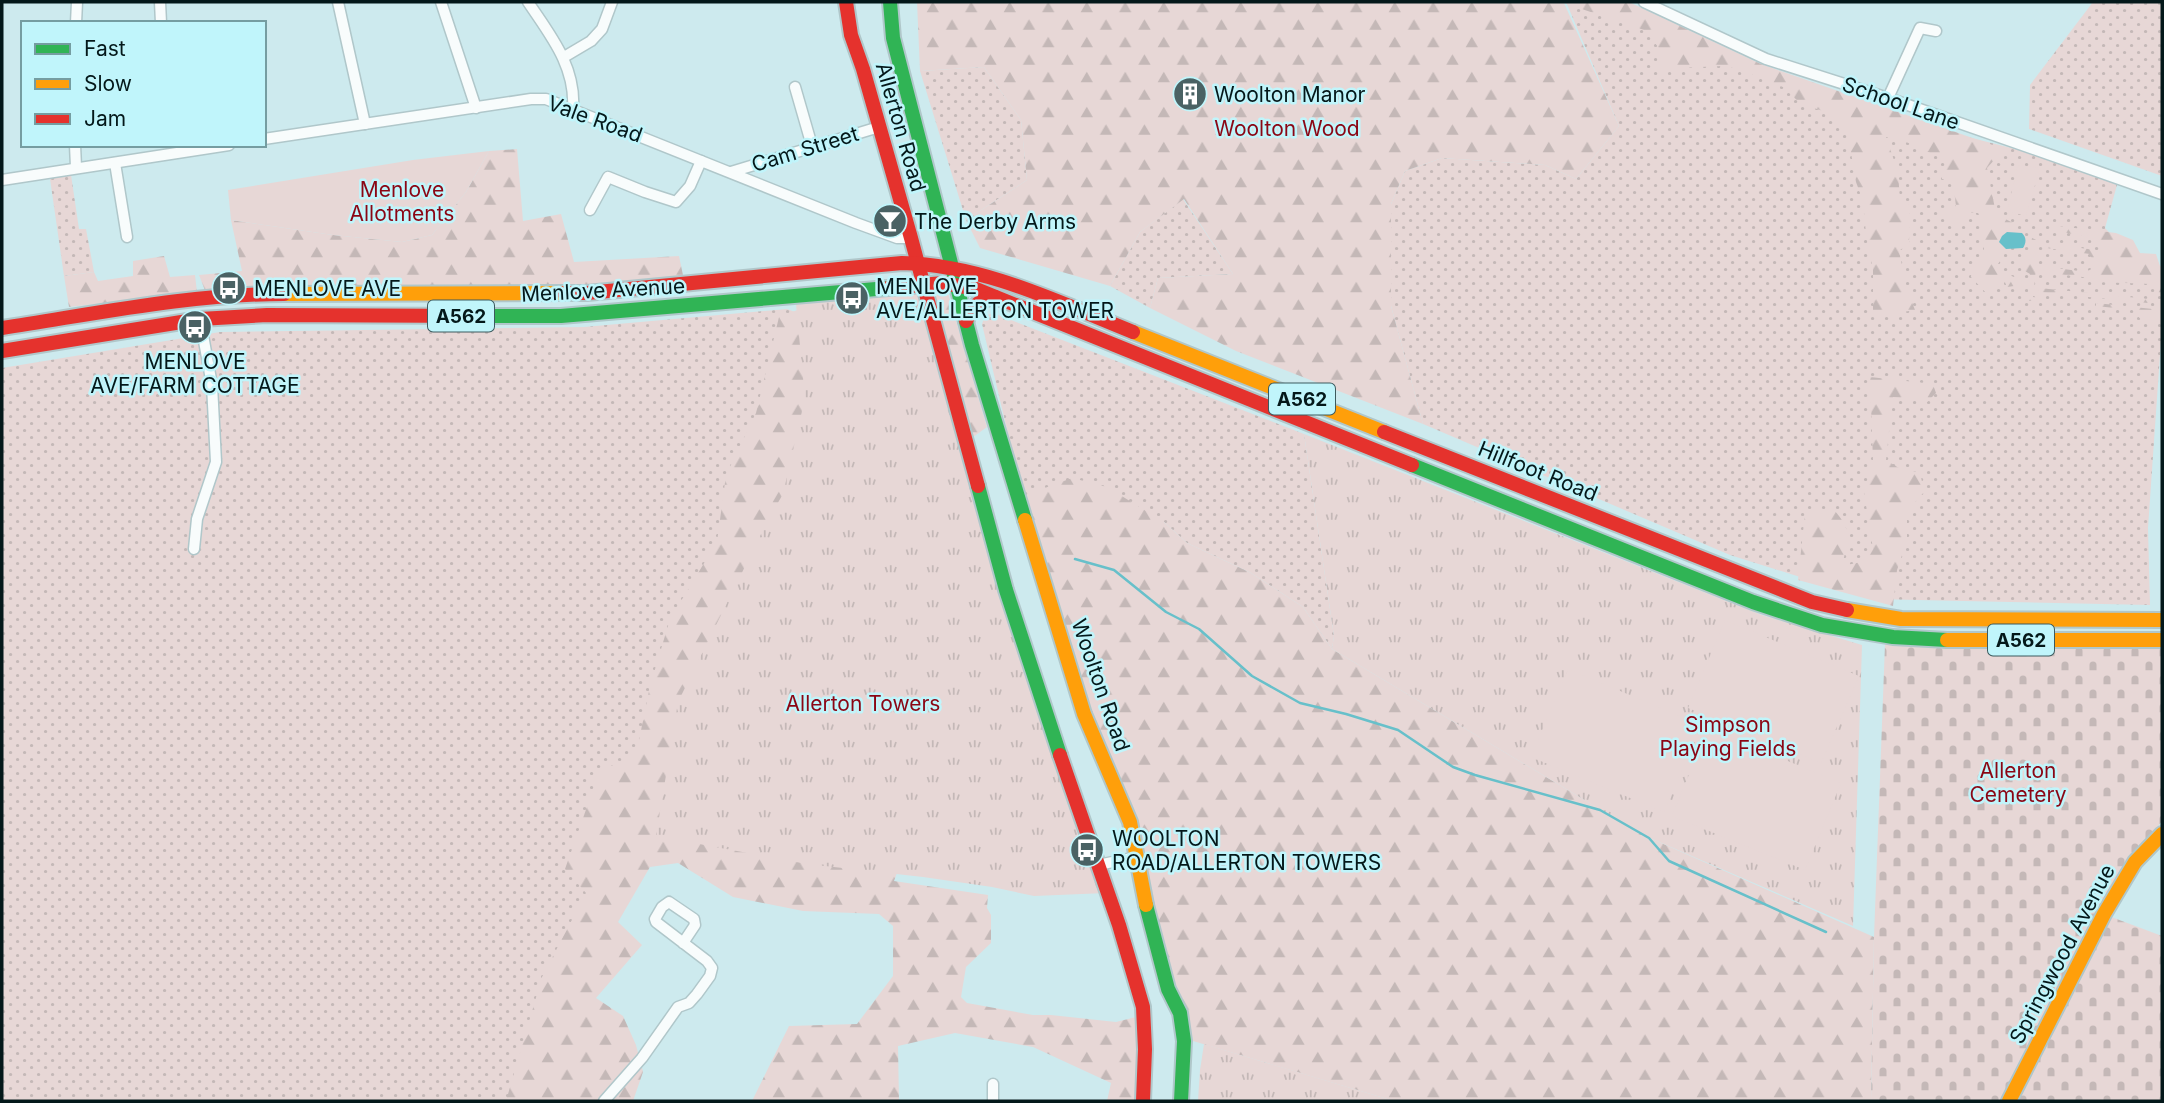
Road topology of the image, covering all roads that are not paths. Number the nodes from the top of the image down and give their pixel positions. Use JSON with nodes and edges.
{"nodes":[{"id":1,"x":77,"y":2,"type":"edge"},
{"id":2,"x":160,"y":2,"type":"edge"},
{"id":3,"x":338,"y":2,"type":"edge"},
{"id":4,"x":441,"y":2,"type":"edge"},
{"id":5,"x":528,"y":2,"type":"edge"},
{"id":6,"x":612,"y":2,"type":"edge"},
{"id":7,"x":846,"y":2,"type":"edge"},
{"id":8,"x":890,"y":2,"type":"edge"},
{"id":9,"x":1644,"y":2,"type":"edge"},
{"id":10,"x":1662,"y":5,"type":"edge"},
{"id":11,"x":76,"y":21,"type":"edge"},
{"id":12,"x":161,"y":21,"type":"edge"},
{"id":13,"x":1936,"y":31,"type":"dead end"},
{"id":14,"x":564,"y":57,"type":"junction"},
{"id":15,"x":795,"y":88,"type":"dead end"},
{"id":16,"x":1888,"y":98,"type":"junction"},
{"id":17,"x":476,"y":108,"type":"junction"},
{"id":18,"x":573,"y":109,"type":"junction"},
{"id":19,"x":365,"y":124,"type":"junction"},
{"id":20,"x":879,"y":127,"type":"junction"},
{"id":21,"x":266,"y":139,"type":"edge"},
{"id":22,"x":813,"y":146,"type":"junction"},
{"id":23,"x":75,"y":147,"type":"edge"},
{"id":24,"x":210,"y":147,"type":"edge"},
{"id":25,"x":170,"y":150,"type":"edge"},
{"id":26,"x":701,"y":160,"type":"junction"},
{"id":27,"x":115,"y":163,"type":"junction"},
{"id":28,"x":76,"y":167,"type":"junction"},
{"id":29,"x":730,"y":172,"type":"junction"},
{"id":30,"x":2,"y":180,"type":"edge"},
{"id":31,"x":2162,"y":194,"type":"edge"},
{"id":32,"x":590,"y":210,"type":"dead end"},
{"id":33,"x":127,"y":237,"type":"dead end"},
{"id":34,"x":911,"y":238,"type":"junction"},
{"id":35,"x":918,"y":263,"type":"junction"},
{"id":36,"x":888,"y":264,"type":"junction"},
{"id":37,"x":950,"y":265,"type":"junction"},
{"id":38,"x":923,"y":285,"type":"junction"},
{"id":39,"x":956,"y":285,"type":"junction"},
{"id":40,"x":198,"y":298,"type":"junction"},
{"id":41,"x":995,"y":298,"type":"junction"},
{"id":42,"x":200,"y":318,"type":"junction"},
{"id":43,"x":966,"y":321,"type":"junction"},
{"id":44,"x":2,"y":328,"type":"edge"},
{"id":45,"x":2,"y":351,"type":"edge"},
{"id":46,"x":194,"y":549,"type":"dead end"},
{"id":47,"x":1886,"y":617,"type":"junction"},
{"id":48,"x":2162,"y":620,"type":"edge"},
{"id":49,"x":1885,"y":636,"type":"junction"},
{"id":50,"x":2162,"y":640,"type":"edge"},
{"id":51,"x":2162,"y":834,"type":"edge"},
{"id":52,"x":1137,"y":857,"type":"junction"},
{"id":53,"x":1098,"y":865,"type":"junction"},
{"id":54,"x":683,"y":943,"type":"dead end"},
{"id":55,"x":993,"y":1084,"type":"dead end"},
{"id":56,"x":604,"y":1101,"type":"edge"},
{"id":57,"x":993,"y":1101,"type":"edge"},
{"id":58,"x":1143,"y":1101,"type":"edge"},
{"id":59,"x":1181,"y":1101,"type":"edge"},
{"id":60,"x":2009,"y":1101,"type":"edge"}],
"edges":[{"from":1,"to":11,"type":"street"},
{"from":2,"to":12,"type":"street"},
{"from":3,"to":19,"type":"street"},
{"from":4,"to":17,"type":"street"},
{"from":5,"to":14,"type":"street"},
{"from":6,"to":14,"type":"street"},
{"from":7,"to":20,"type":"main road","name":"Allerton Road"},
{"from":8,"to":37,"type":"main road","name":"Allerton Road"},
{"from":9,"to":10,"type":"street","name":"School Lane"},
{"from":10,"to":16,"type":"street","name":"School Lane"},
{"from":13,"to":16,"type":"street"},
{"from":14,"to":18,"type":"street"},
{"from":15,"to":22,"type":"street"},
{"from":16,"to":31,"type":"street","name":"School Lane"},
{"from":17,"to":18,"type":"street","name":"Vale Road"},
{"from":17,"to":19,"type":"street","name":"Vale Road"},
{"from":18,"to":26,"type":"street","name":"Vale Road"},
{"from":19,"to":21,"type":"street","name":"Vale Road"},
{"from":20,"to":22,"type":"street","name":"Cam Street"},
{"from":20,"to":34,"type":"main road","name":"Allerton Road"},
{"from":22,"to":29,"type":"street","name":"Cam Street"},
{"from":23,"to":28,"type":"street"},
{"from":24,"to":25,"type":"street"},
{"from":25,"to":27,"type":"street"},
{"from":26,"to":29,"type":"street","name":"Vale Road"},
{"from":26,"to":32,"type":"street"},
{"from":27,"to":28,"type":"street"},
{"from":27,"to":33,"type":"street"},
{"from":28,"to":30,"type":"street"},
{"from":29,"to":34,"type":"street","name":"Vale Road"},
{"from":34,"to":35,"type":"main road","name":"Allerton Road"},
{"from":34,"to":36,"type":"main road"},
{"from":35,"to":36,"type":"main road","name":"Menlove Avenue","number":"A562"},
{"from":35,"to":37,"type":"main road","name":"Hillfoot Road","number":"A562"},
{"from":35,"to":38,"type":"main road","name":"Allerton Road"},
{"from":36,"to":40,"type":"main road","name":"Menlove Avenue","number":"A562"},
{"from":37,"to":39,"type":"main road","name":"Allerton Road"},
{"from":37,"to":47,"type":"main road","name":"Hillfoot Road","number":"A562"},
{"from":38,"to":39,"type":"main road","name":"Menlove Avenue","number":"A562"},
{"from":38,"to":42,"type":"main road","name":"Menlove Avenue","number":"A562"},
{"from":38,"to":53,"type":"main road"},
{"from":39,"to":41,"type":"main road","name":"Hillfoot Road","number":"A562"},
{"from":39,"to":43,"type":"main road","name":"Woolton Road"},
{"from":40,"to":42,"type":"main road"},
{"from":40,"to":44,"type":"main road","name":"Menlove Avenue","number":"A562"},
{"from":41,"to":43,"type":"main road"},
{"from":41,"to":49,"type":"main road","name":"Hillfoot Road","number":"A562"},
{"from":42,"to":45,"type":"main road","name":"Menlove Avenue","number":"A562"},
{"from":42,"to":46,"type":"street"},
{"from":43,"to":52,"type":"main road","name":"Woolton Road"},
{"from":47,"to":48,"type":"main road","name":"Hillfoot Road","number":"A562"},
{"from":47,"to":49,"type":"street"},
{"from":49,"to":50,"type":"main road","name":"Hillfoot Road","number":"A562"},
{"from":51,"to":60,"type":"main road","name":"Springwood Avenue"},
{"from":52,"to":53,"type":"street"},
{"from":52,"to":59,"type":"main road","name":"Woolton Road"},
{"from":53,"to":58,"type":"main road"},
{"from":54,"to":56,"type":"street"},
{"from":55,"to":57,"type":"street"}]}
